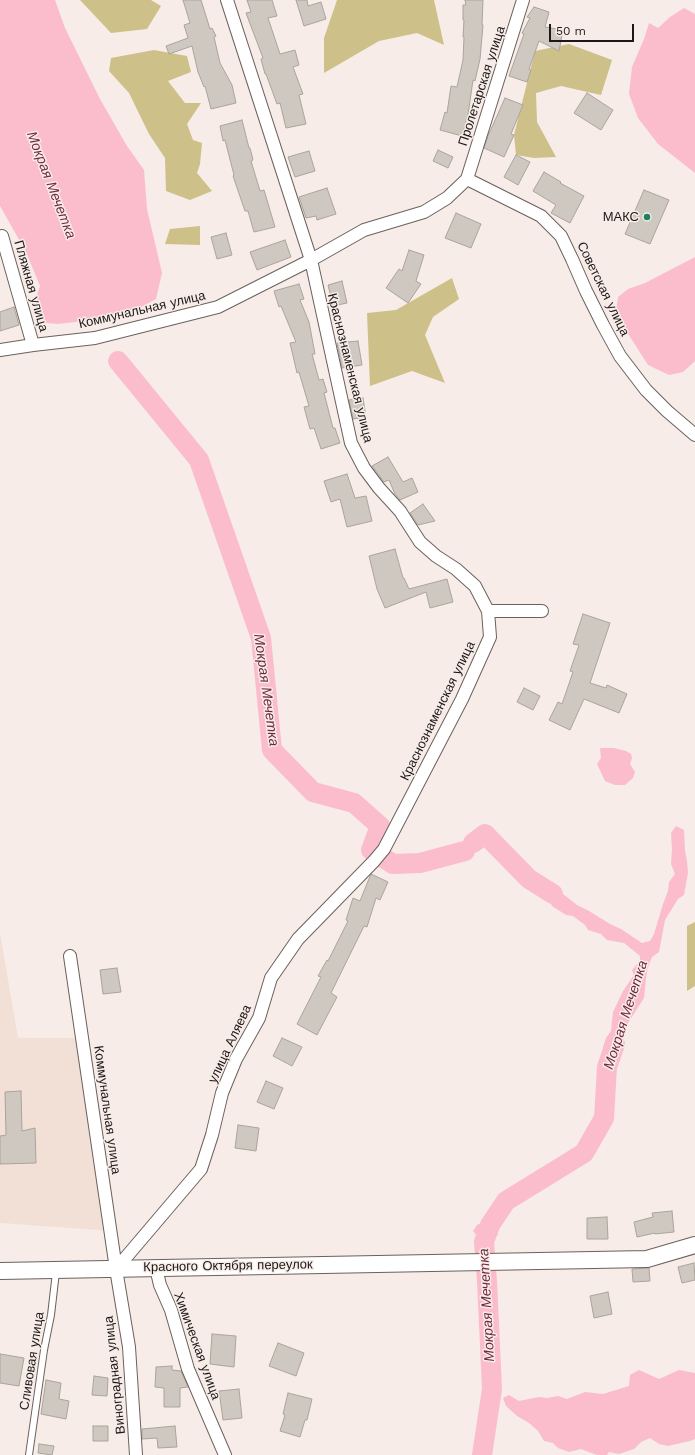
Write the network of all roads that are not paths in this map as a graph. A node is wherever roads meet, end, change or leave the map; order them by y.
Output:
1 (227, 0) edge
2 (523, 0) edge
3 (467, 179) junction
4 (2, 236) dead end
5 (311, 260) junction
6 (33, 345) junction
7 (0, 350) edge
8 (695, 435) edge
9 (488, 611) junction
10 (542, 612) dead end
11 (374, 861) joint
12 (70, 956) dead end
13 (695, 1245) edge
14 (116, 1268) junction
15 (156, 1268) junction
16 (0, 1270) edge
17 (56, 1270) junction
18 (29, 1455) edge
19 (136, 1455) edge
20 (225, 1455) edge

1 - 5 street, Краснознаменская улица
2 - 3 street, Пролетарская улица
3 - 5 street, Коммунальная улица
3 - 8 street, Советская улица
4 - 6 street, Пляжная улица
5 - 6 street, Коммунальная улица
5 - 9 street, Краснознаменская улица
6 - 7 street, Коммунальная улица
9 - 10 street
9 - 11 street, Краснознаменская улица
11 - 14 street, улица Аляева
12 - 14 street, Коммунальная улица
13 - 15 street, Красного Октября переулок
14 - 15 street, Красного Октября переулок
14 - 17 street, Красного Октября переулок
14 - 19 street, Виноградная улица
15 - 20 street, Химическая улица
16 - 17 street, Красного Октября переулок
17 - 18 lane, Сливовая улица

